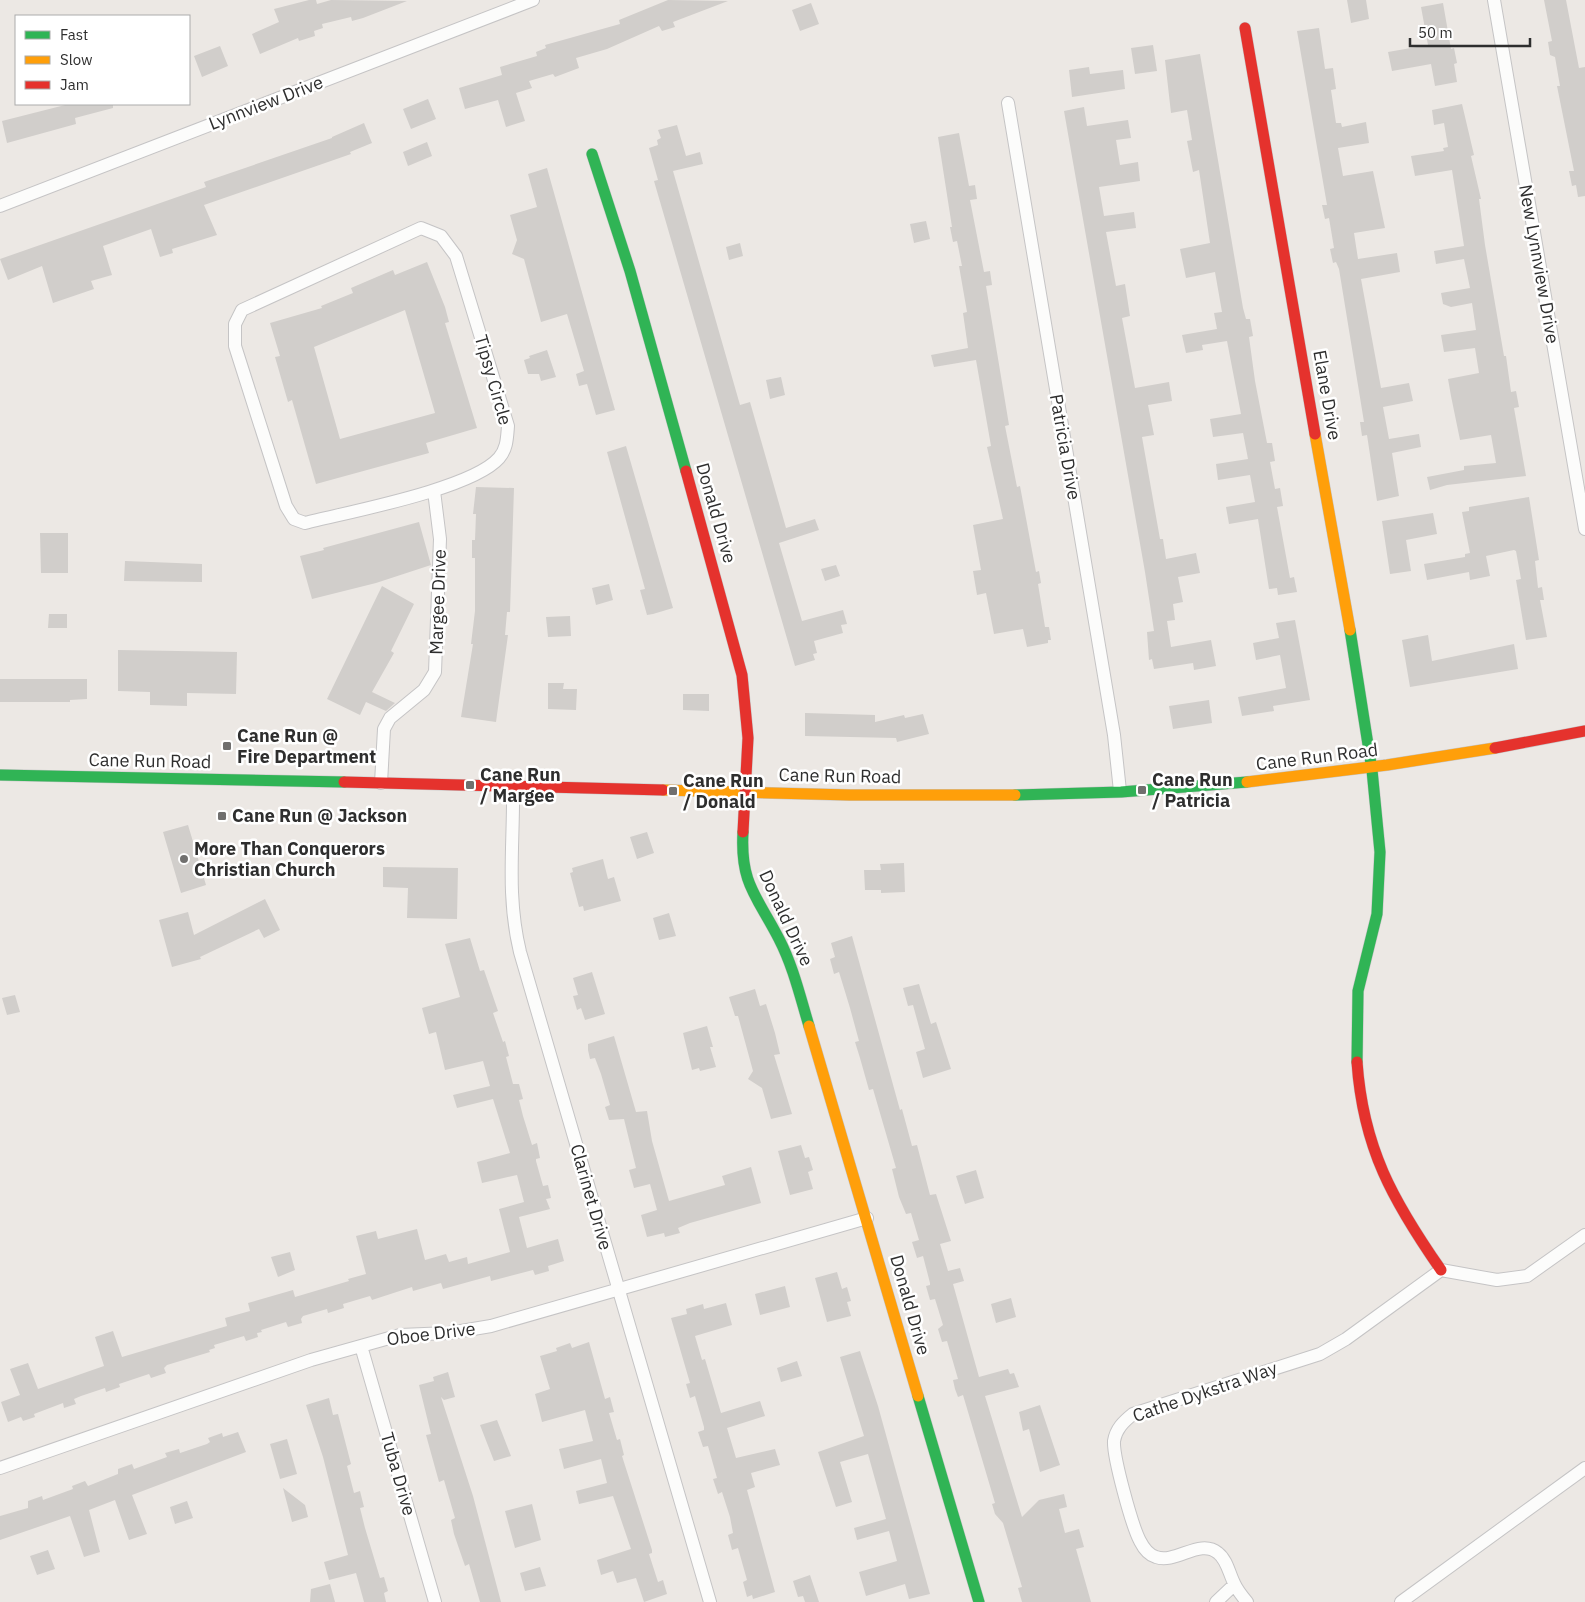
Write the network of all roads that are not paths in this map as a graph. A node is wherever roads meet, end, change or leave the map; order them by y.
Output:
1 (533, 0) edge
2 (1494, 0) edge
3 (1245, 28) dead end
4 (1008, 103) dead end
5 (592, 154) dead end
6 (0, 206) edge
7 (434, 491) junction
8 (1585, 529) edge
9 (1585, 731) edge
10 (1372, 768) junction
11 (0, 775) edge
12 (381, 783) junction
13 (513, 786) junction
14 (746, 792) junction
15 (1120, 792) junction
16 (866, 1218) junction
17 (1585, 1235) edge
18 (1441, 1270) junction
19 (618, 1289) junction
20 (361, 1346) junction
21 (0, 1468) edge
22 (1585, 1468) edge
23 (1234, 1584) junction
24 (435, 1602) edge
25 (710, 1602) edge
26 (979, 1602) edge
27 (1216, 1602) edge
28 (1247, 1602) edge
29 (1401, 1602) edge

1 - 6 street, Lynnview Drive
2 - 8 street, New Lynnview Drive
3 - 10 main road, Elane Drive
4 - 15 street, Patricia Drive
5 - 14 main road, Donald Drive
7 - 7 street, Tipsy Circle
7 - 12 street, Margee Drive
9 - 10 main road, Cane Run Road
10 - 15 main road, Cane Run Road
10 - 18 main road
11 - 12 main road, Cane Run Road
12 - 13 main road, Cane Run Road
13 - 14 main road, Cane Run Road
13 - 19 street, Clarinet Drive
14 - 15 main road, Cane Run Road
14 - 16 main road, Donald Drive
16 - 19 street, Oboe Drive
16 - 26 main road, Donald Drive
17 - 18 street
18 - 23 street, Cathe Dykstra Way
19 - 20 street, Oboe Drive
19 - 25 street, Clarinet Drive
20 - 21 street, Oboe Drive
20 - 24 street, Tuba Drive
22 - 29 street
23 - 27 street
23 - 28 street, Cathe Dykstra Way

